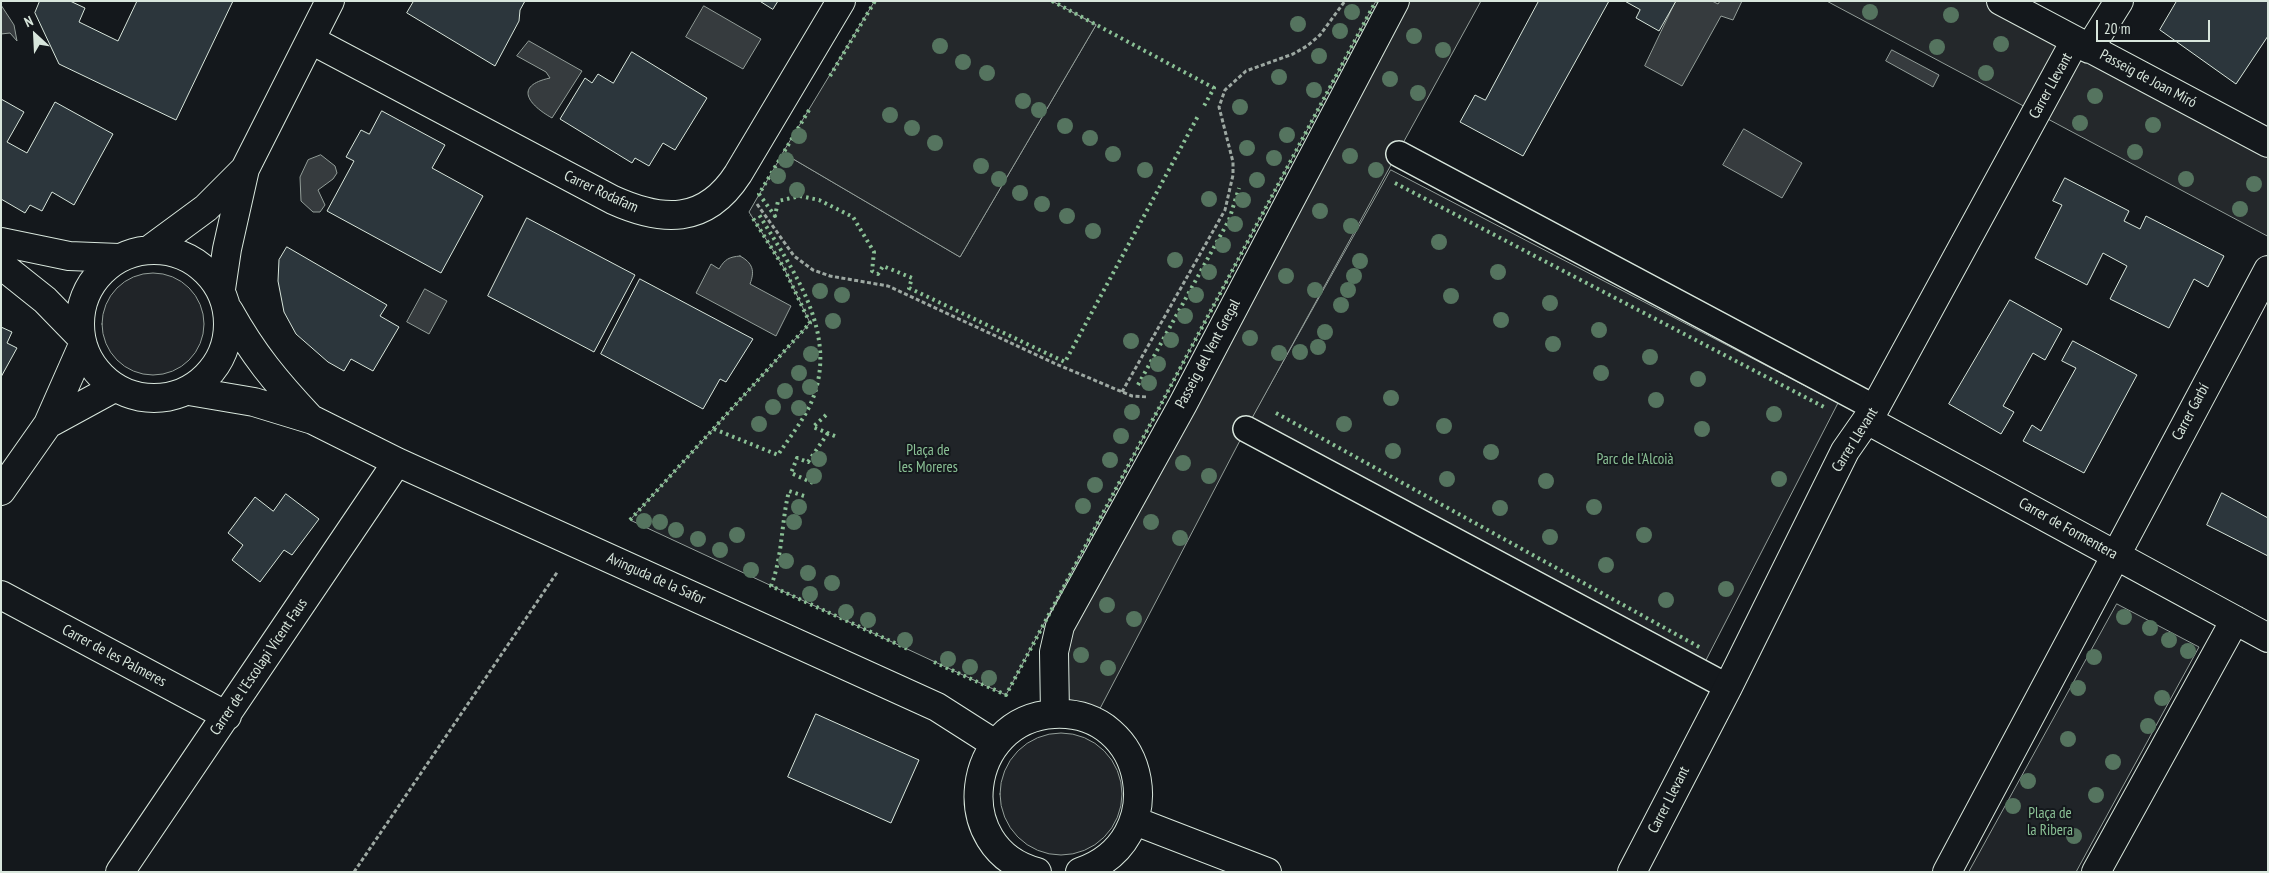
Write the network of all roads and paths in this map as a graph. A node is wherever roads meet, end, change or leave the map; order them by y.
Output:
1 (330, 1) edge
2 (841, 1) edge
3 (1345, 1) edge
4 (1395, 1) edge
5 (2001, 1) edge
6 (2120, 1) edge
7 (311, 40) junction
8 (2082, 45) junction
9 (2268, 143) edge
10 (1399, 154) dead end
11 (246, 169) junction
12 (738, 174) junction
13 (1, 242) edge
14 (149, 250) junction
15 (119, 258) junction
16 (1, 265) edge
17 (2268, 270) edge
18 (225, 300) junction
19 (82, 342) junction
20 (114, 388) junction
21 (189, 391) junction
22 (1871, 414) junction
23 (313, 420) junction
24 (48, 424) junction
25 (1246, 429) dead end
26 (397, 462) junction
27 (1, 491) edge
28 (576, 543) junction
29 (2115, 554) junction
30 (1, 595) edge
31 (2235, 620) junction
32 (2268, 638) edge
33 (1728, 687) junction
34 (1055, 714) junction
35 (227, 716) junction
36 (995, 744) junction
37 (1135, 821) junction
38 (1030, 871) edge
39 (120, 872) edge
40 (354, 872) edge
41 (1080, 872) edge
42 (1267, 872) edge
43 (1632, 872) edge
44 (1947, 872) edge
45 (2096, 872) edge

1 - 7 street
2 - 12 street, Carrer Rodafam
3 - 12 path
4 - 34 street, Passeig del Vent Gregal
5 - 8 street, Passeig de Joan Miró
6 - 8 street, Carrer Llevant
7 - 11 street
7 - 12 street, Carrer Rodafam
8 - 9 street, Passeig de Joan Miró
8 - 22 street, Carrer Llevant
10 - 22 street
11 - 14 street
11 - 18 street
13 - 15 street
14 - 15 street
14 - 18 street
15 - 19 street
16 - 19 street
17 - 29 street, Carrer Garbí
18 - 21 street
18 - 23 street, Avinguda de la Safor
19 - 20 street
19 - 24 street
20 - 21 street
20 - 24 street
21 - 23 street, Avinguda de la Safor
22 - 29 street, Carrer de Formentera
22 - 33 street, Carrer Llevant
23 - 26 street, Avinguda de la Safor
24 - 27 street
25 - 33 street
26 - 28 street, Avinguda de la Safor
26 - 35 street, Carrer de l'Escolapi Vicent Faus
28 - 36 street, Avinguda de la Safor
28 - 40 path
29 - 31 street, Carrer de Formentera
29 - 44 street
30 - 35 street, Carrer de les Palmeres
31 - 32 street, Carrer de Formentera
31 - 45 street
33 - 43 street, Carrer Llevant
34 - 36 street
34 - 37 street
35 - 39 street, Carrer de l'Escolapi Vicent Faus
36 - 38 street
37 - 41 street
37 - 42 street

